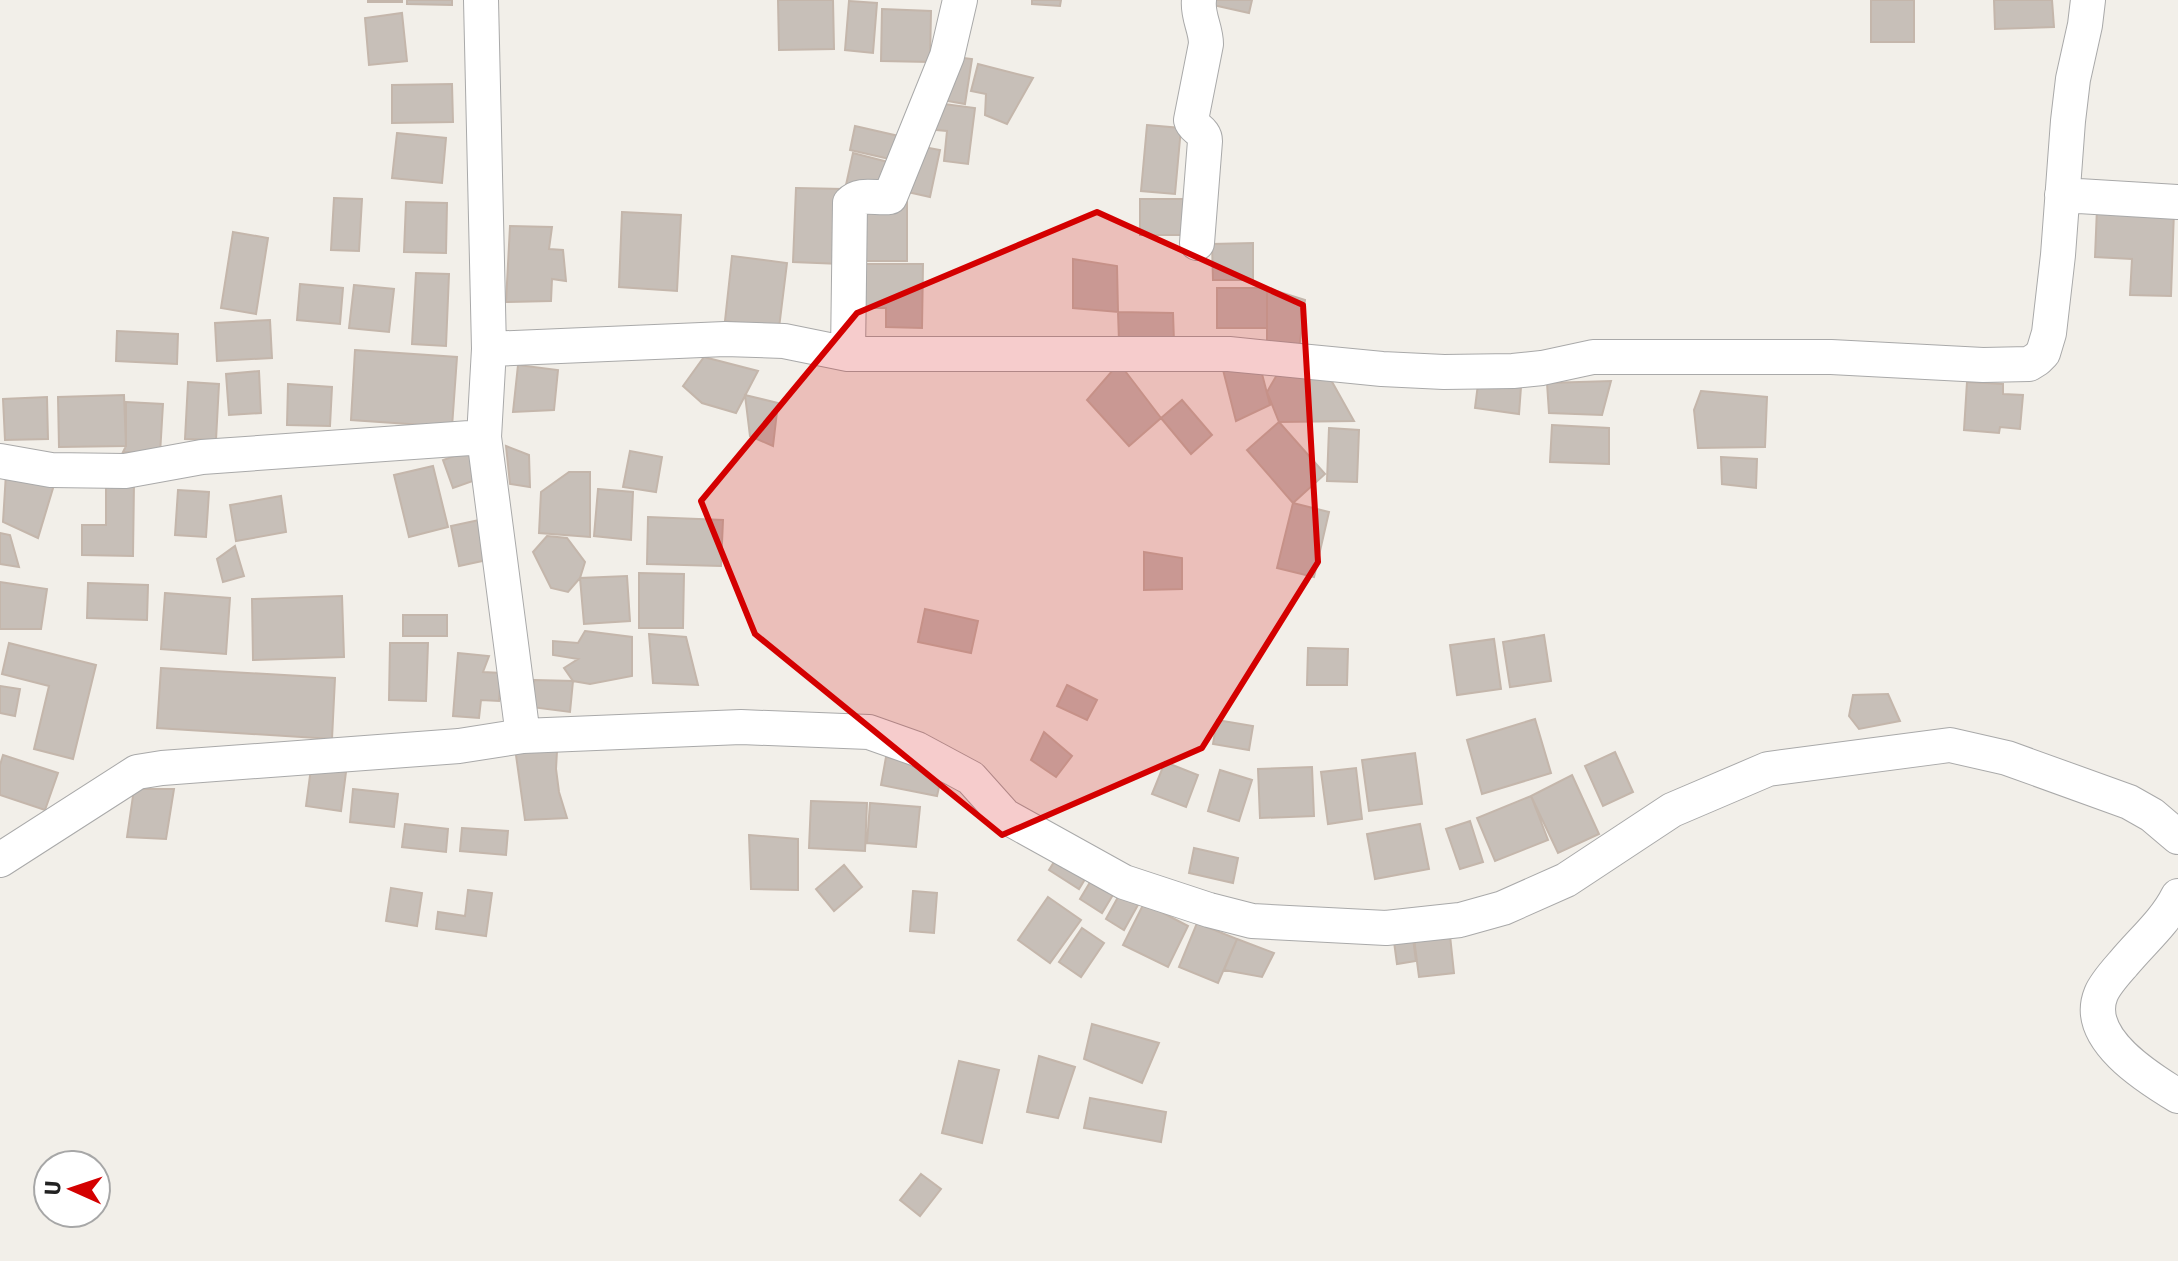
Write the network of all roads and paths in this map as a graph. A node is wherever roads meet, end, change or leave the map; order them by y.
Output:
1 (481, 0) edge
2 (960, 0) edge
3 (1199, 0) edge
4 (2088, 0) edge
5 (2062, 195) junction
6 (2178, 202) edge
7 (1197, 243) dead end
8 (489, 349) junction
9 (848, 354) junction
10 (484, 437) junction
11 (0, 461) edge
12 (523, 736) junction
13 (2178, 837) edge
14 (0, 860) edge
15 (2178, 896) edge
16 (2178, 1096) edge

1 - 8 street
2 - 9 street
3 - 7 street
4 - 5 street
5 - 6 street
5 - 9 street
8 - 9 street
8 - 10 street
10 - 11 street
10 - 12 street
12 - 13 street
12 - 14 street
15 - 16 street

